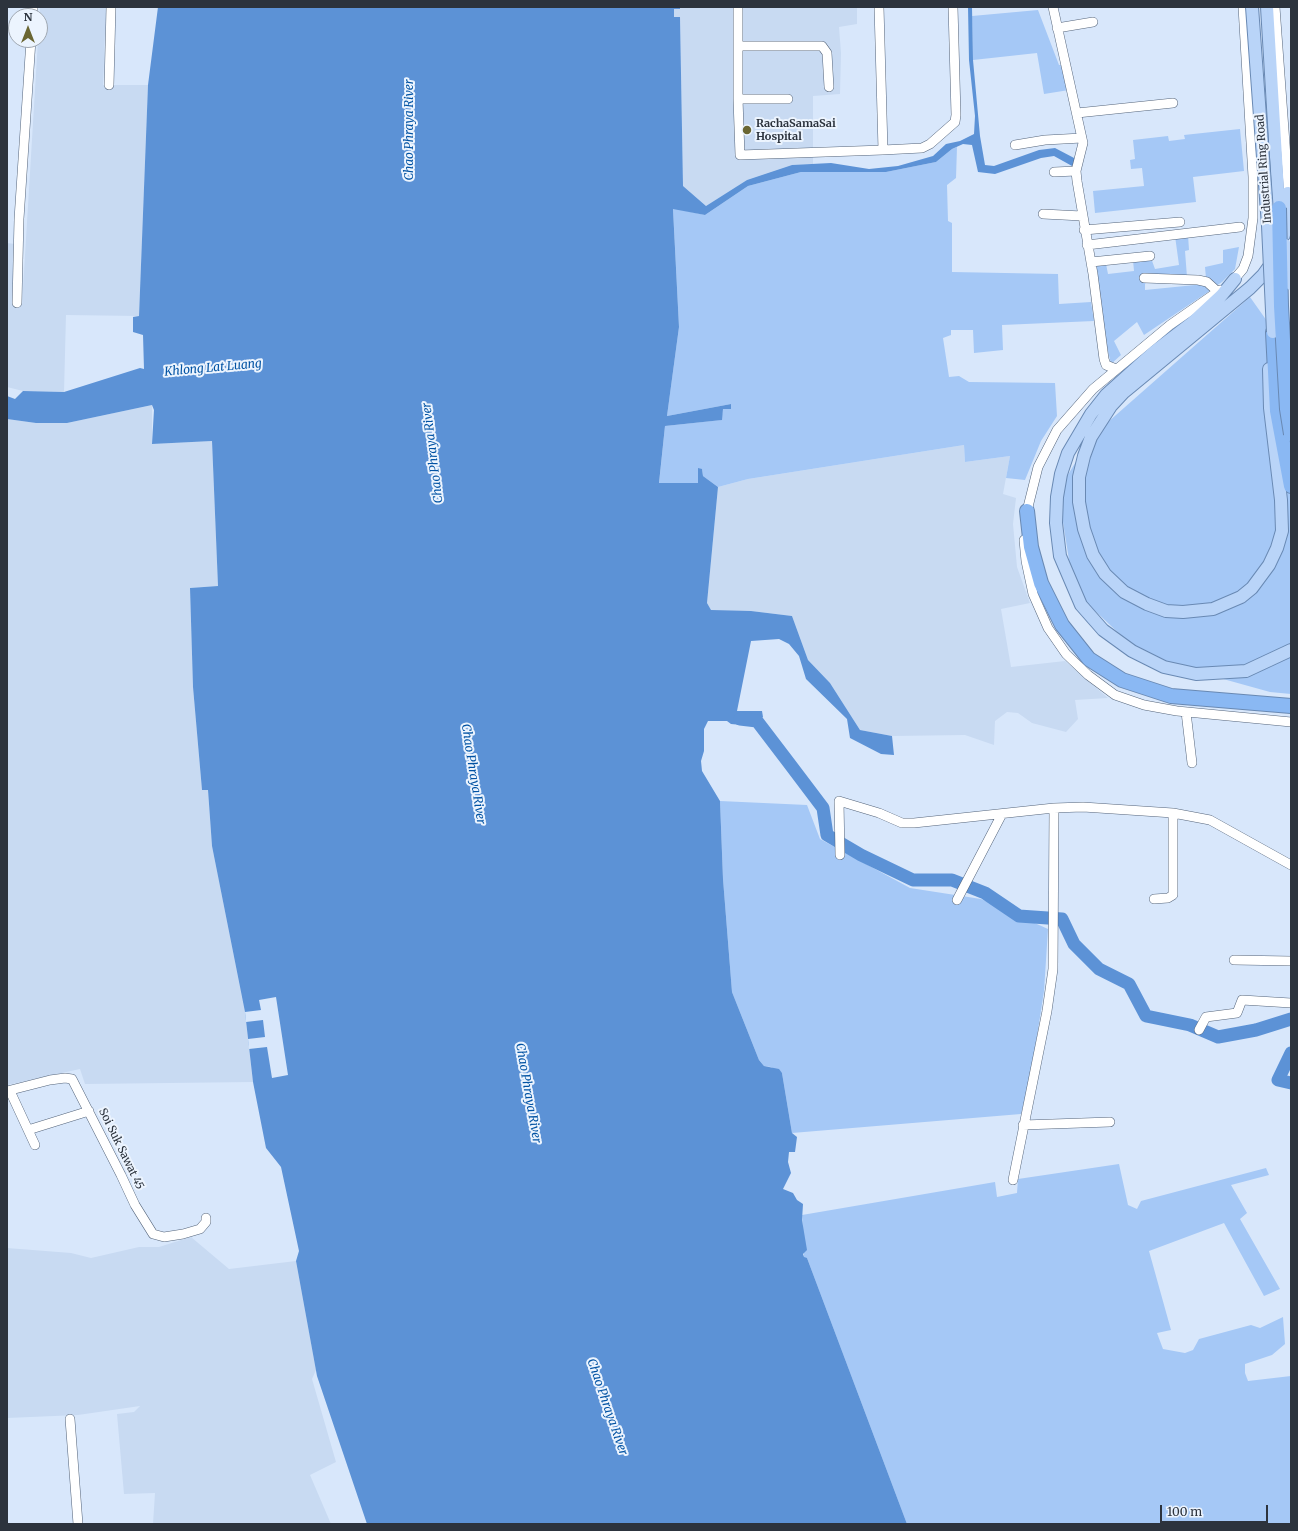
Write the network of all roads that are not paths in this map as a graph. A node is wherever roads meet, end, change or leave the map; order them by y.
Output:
1 (111, 7) edge
2 (738, 7) edge
3 (879, 7) edge
4 (953, 7) edge
5 (1054, 7) edge
6 (1243, 7) edge
7 (1252, 7) edge
8 (1267, 7) edge
9 (1275, 7) edge
10 (1093, 22) dead end
11 (1057, 28) junction
12 (738, 46) junction
13 (30, 48) edge
14 (109, 85) dead end
15 (829, 87) dead end
16 (738, 99) junction
17 (788, 99) dead end
18 (1173, 103) dead end
19 (1077, 113) junction
20 (1082, 138) junction
21 (1016, 145) dead end
22 (883, 150) junction
23 (1076, 171) junction
24 (1054, 172) dead end
25 (1288, 193) junction
26 (1285, 208) edge
27 (1043, 214) dead end
28 (1082, 216) junction
29 (1180, 222) dead end
30 (1240, 227) dead end
31 (1084, 230) junction
32 (1087, 245) junction
33 (1150, 256) dead end
34 (1090, 262) junction
35 (1144, 278) dead end
36 (1235, 279) junction
37 (1291, 284) edge
38 (1218, 292) junction
39 (17, 303) dead end
40 (1273, 332) junction
41 (1116, 369) junction
42 (1291, 434) edge
43 (1291, 486) edge
44 (1027, 511) junction
45 (1291, 650) edge
46 (1291, 706) edge
47 (1186, 712) junction
48 (1291, 722) edge
49 (1192, 763) dead end
50 (1054, 808) junction
51 (1173, 813) junction
52 (1002, 814) junction
53 (840, 854) dead end
54 (1291, 865) edge
55 (958, 898) dead end
56 (1154, 899) dead end
57 (1234, 960) dead end
58 (1291, 961) edge
59 (1291, 1003) edge
60 (1199, 1030) dead end
61 (9, 1091) edge
62 (89, 1111) junction
63 (1110, 1122) dead end
64 (1023, 1125) junction
65 (28, 1130) junction
66 (35, 1145) dead end
67 (1013, 1180) dead end
68 (206, 1218) dead end
69 (70, 1420) dead end
70 (78, 1524) edge

1 - 14 street
2 - 12 street
3 - 22 street
4 - 22 street
5 - 11 street
6 - 36 street
7 - 40 main road, Industrial Ring Road, bridge
8 - 26 main road, Industrial Ring Road
9 - 25 street
10 - 11 street
11 - 19 street
12 - 15 street
12 - 16 street
13 - 39 street
16 - 17 street
16 - 22 street
18 - 19 street
19 - 20 street
20 - 21 street
20 - 23 street
23 - 24 street
23 - 28 street
25 - 26 street
25 - 40 main road, Industrial Ring Road
26 - 37 main road, Industrial Ring Road, bridge
26 - 42 highway, bridge
27 - 28 street
28 - 31 street
29 - 31 street
30 - 32 street
31 - 32 street
32 - 34 street
33 - 34 street
34 - 41 street
35 - 38 street
36 - 38 street
36 - 45 main road
38 - 41 street
40 - 43 highway
41 - 44 street
44 - 46 highway
44 - 47 street
47 - 48 street
47 - 49 street
50 - 51 street
50 - 52 street
50 - 64 street
51 - 54 street
51 - 56 street
52 - 53 street
52 - 55 street
57 - 58 street
59 - 60 street
61 - 62 street, Soi Suk Sawat 45
61 - 65 street
62 - 65 street
62 - 68 street, Soi Suk Sawat 45
63 - 64 street
64 - 67 street
65 - 66 street
69 - 70 street

